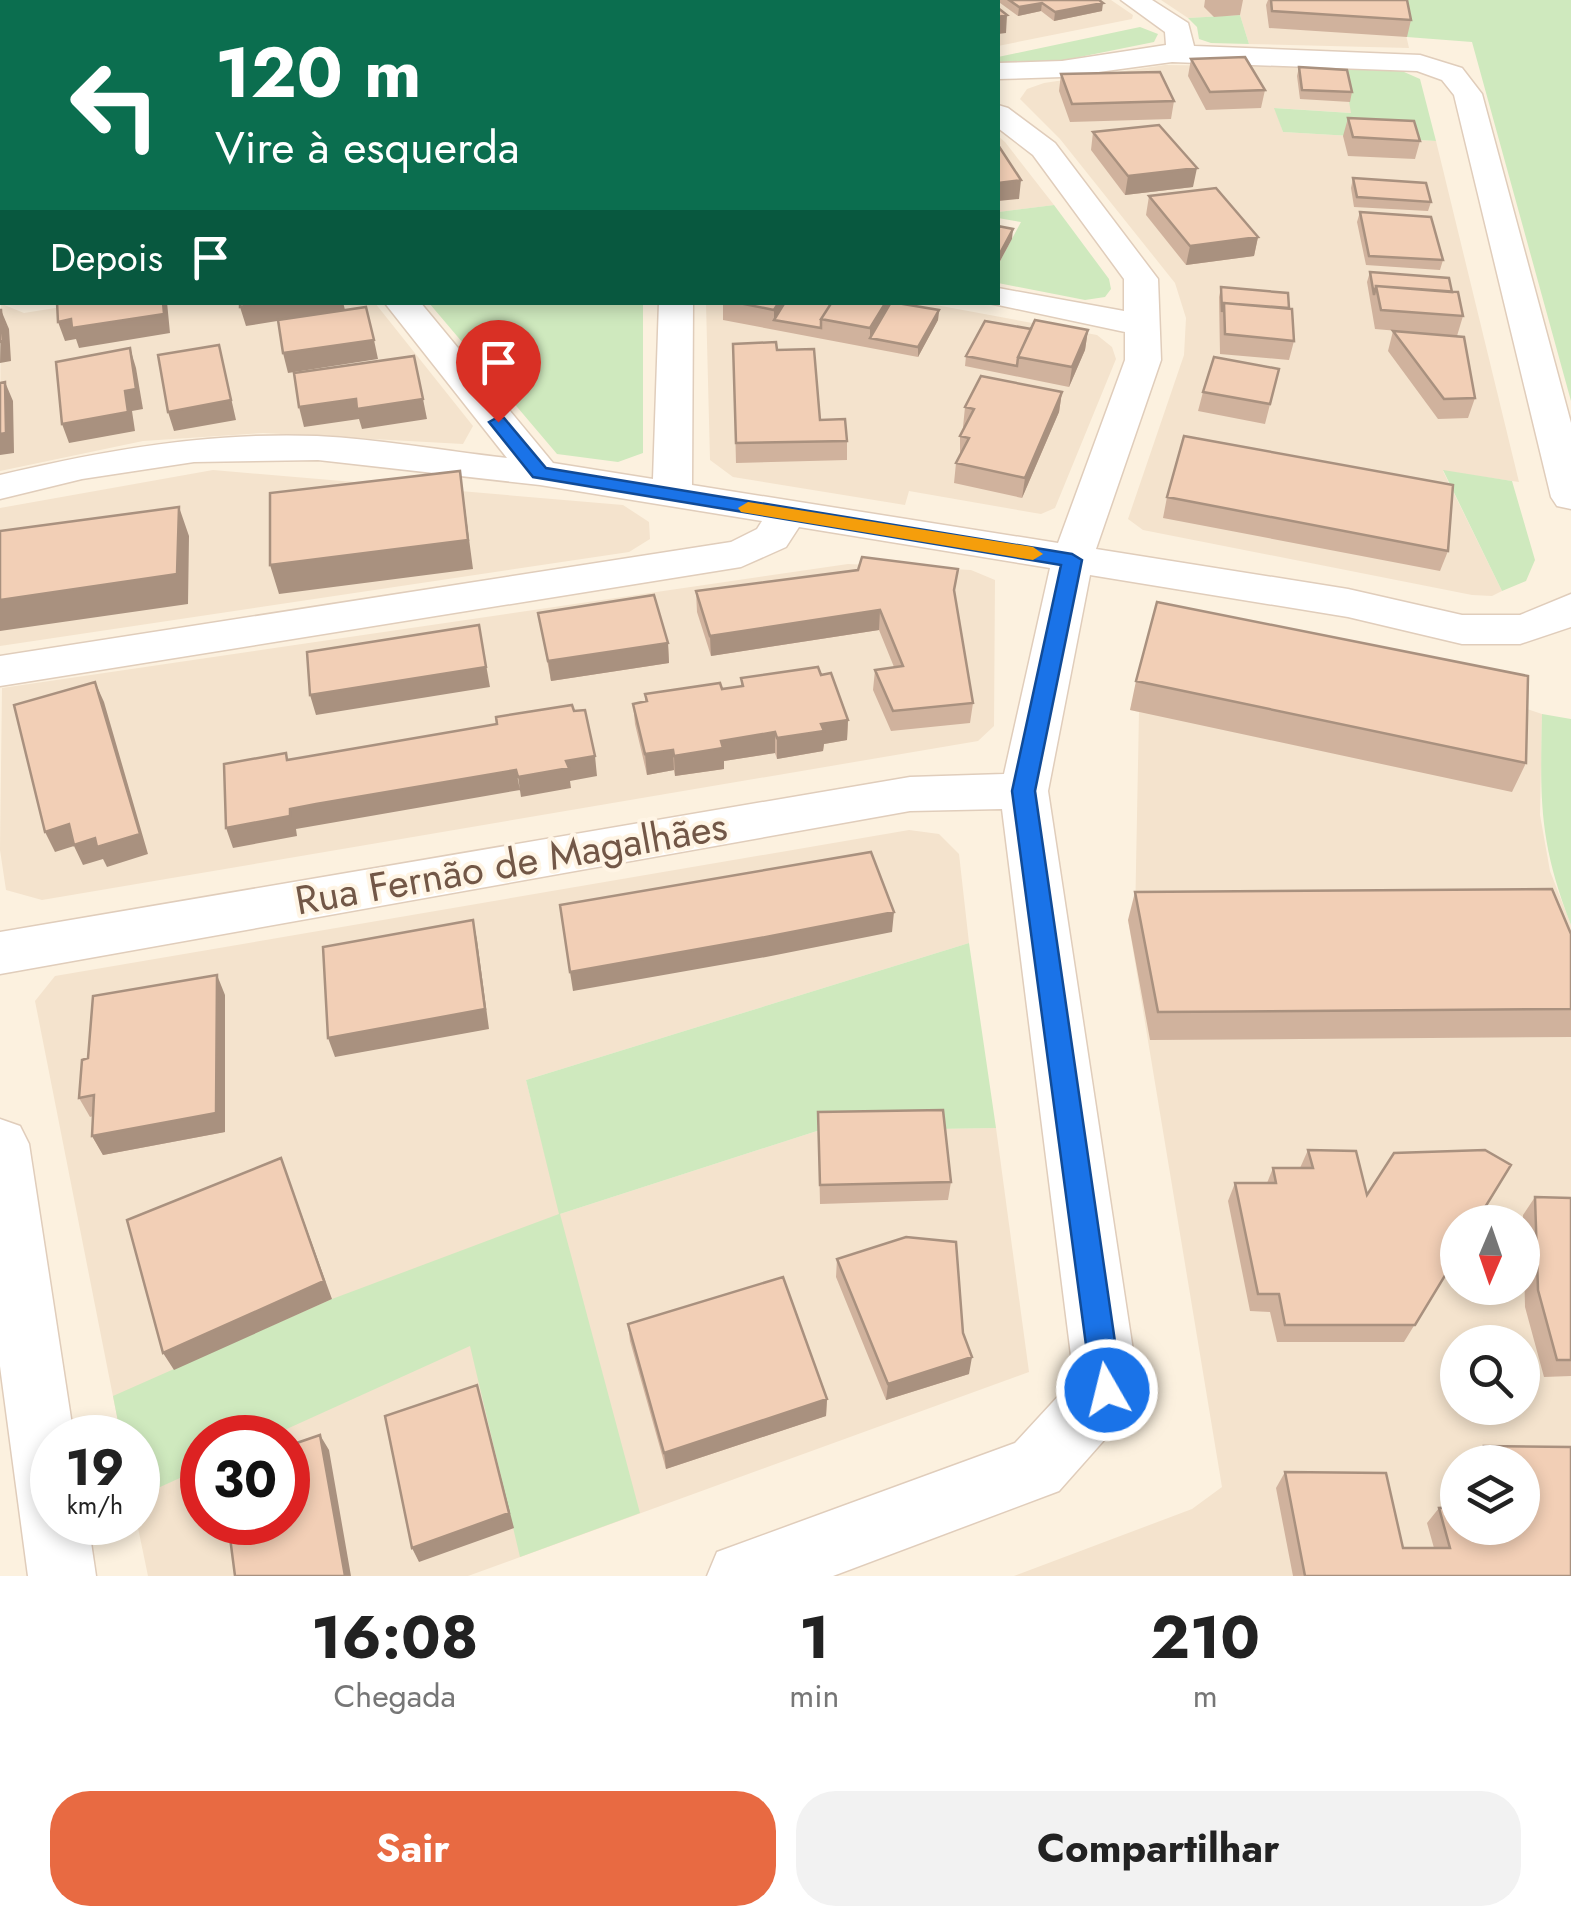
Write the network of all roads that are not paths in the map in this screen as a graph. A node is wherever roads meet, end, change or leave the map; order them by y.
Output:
1 (1134, 0) edge
2 (1172, 54) junction
3 (1000, 71) edge
4 (1000, 116) edge
5 (1000, 298) edge
6 (402, 305) edge
7 (676, 305) edge
8 (1144, 325) junction
9 (540, 473) junction
10 (0, 487) edge
11 (672, 496) junction
12 (1571, 498) edge
13 (787, 514) junction
14 (1072, 560) junction
15 (1571, 608) edge
16 (0, 671) edge
17 (1024, 791) junction
18 (0, 953) edge
19 (0, 1144) edge
20 (39, 1415) edge
21 (57, 1545) edge
22 (62, 1576) edge
23 (741, 1576) edge

1 - 2 street
2 - 3 street
2 - 12 street
4 - 8 street
5 - 8 street
6 - 9 street
7 - 11 street
8 - 14 street
9 - 10 street
9 - 11 street
11 - 13 street
13 - 14 street
13 - 16 street
14 - 15 street
14 - 17 street
17 - 18 street, Rua Fernão de Magalhães
17 - 23 street
19 - 20 street
21 - 22 street

